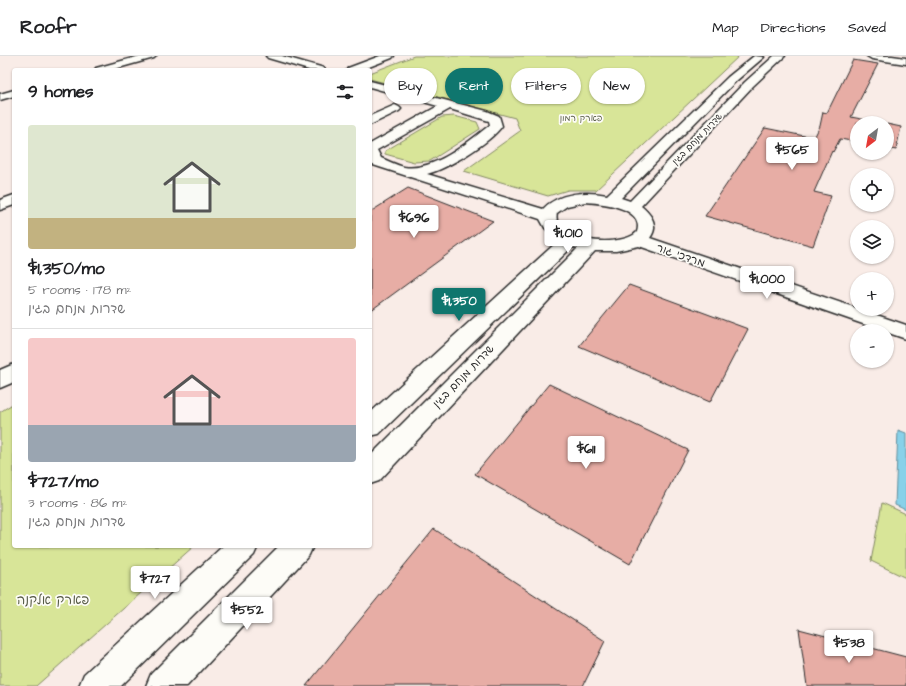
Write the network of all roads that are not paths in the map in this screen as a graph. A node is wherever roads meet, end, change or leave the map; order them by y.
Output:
1 (151, 56) edge
2 (271, 56) edge
3 (389, 56) edge
4 (760, 56) edge
5 (780, 56) edge
6 (872, 56) edge
7 (906, 61) edge
8 (107, 68) edge
9 (313, 68) edge
10 (357, 68) edge
11 (372, 84) edge
12 (384, 88) edge
13 (384, 92) edge
14 (12, 94) edge
15 (377, 95) dead end
16 (0, 97) edge
17 (437, 102) edge
18 (448, 105) junction
19 (396, 109) dead end
20 (372, 120) edge
21 (372, 135) edge
22 (388, 139) junction
23 (372, 148) edge
24 (372, 154) edge
25 (446, 162) junction
26 (376, 166) edge
27 (405, 171) junction
28 (612, 200) junction
29 (12, 201) edge
30 (0, 205) edge
31 (632, 207) junction
32 (551, 211) junction
33 (569, 240) junction
34 (638, 240) junction
35 (590, 246) junction
36 (906, 332) edge
37 (12, 373) edge
38 (0, 380) edge
39 (372, 425) edge
40 (372, 471) edge
41 (242, 548) edge
42 (297, 548) edge
43 (96, 686) edge
44 (163, 686) edge

1 - 8 street
2 - 9 street
3 - 10 street
4 - 28 street, שדרות מנחם בגין
5 - 31 street, שדרות מנחם בגין
6 - 7 street
11 - 12 street
13 - 15 street
14 - 16 street
17 - 18 street
18 - 22 street
18 - 25 street
19 - 20 street
21 - 22 street
22 - 23 street
24 - 26 street
25 - 27 street
25 - 32 street
26 - 27 street
27 - 32 street
28 - 31 street
28 - 32 street
29 - 30 street
31 - 34 street
32 - 33 street
33 - 35 street
33 - 39 street
34 - 35 street
34 - 36 street, מרדכי גור
35 - 40 street, שדרות מנחם בגין
37 - 38 street
41 - 43 street
42 - 44 street

